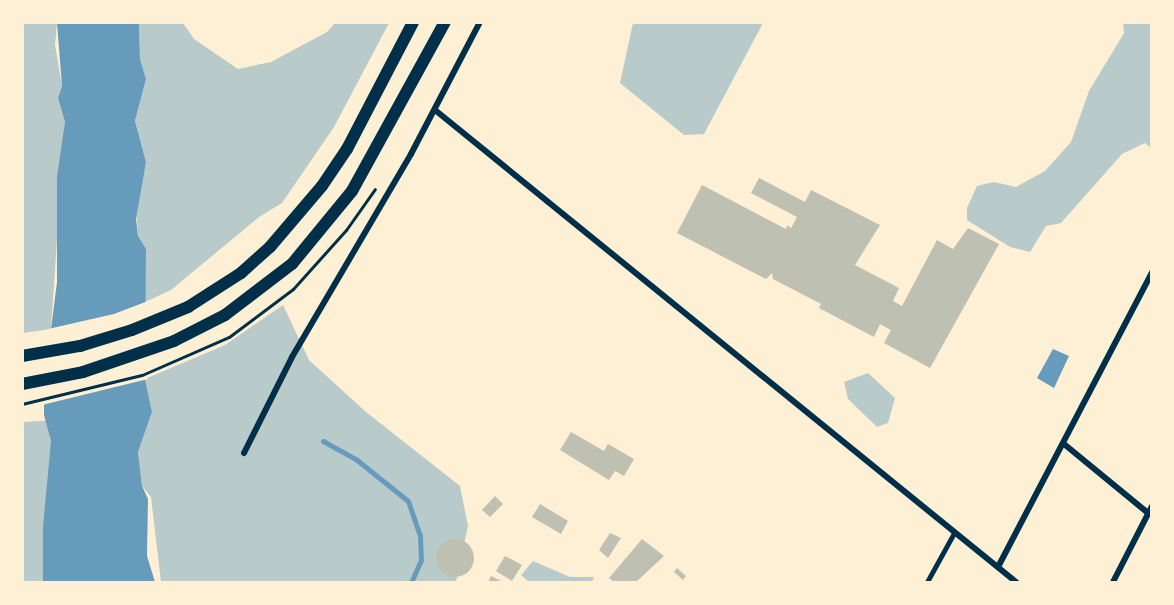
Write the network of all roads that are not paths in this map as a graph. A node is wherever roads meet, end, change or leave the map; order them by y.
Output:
1 (413, 22) edge
2 (445, 22) edge
3 (480, 22) edge
4 (435, 110) junction
5 (1152, 272) edge
6 (22, 356) edge
7 (22, 384) edge
8 (1064, 444) junction
9 (244, 453) dead end
10 (1152, 506) edge
11 (1148, 513) junction
12 (954, 533) junction
13 (998, 567) junction
14 (927, 582) edge
15 (1016, 582) edge
16 (1113, 582) edge

1 - 6 main road
2 - 7 main road
3 - 4 street
4 - 9 street
4 - 12 street
5 - 8 street
8 - 11 street
8 - 13 street
10 - 11 street
11 - 16 street
12 - 13 street
12 - 14 lane
13 - 15 street

